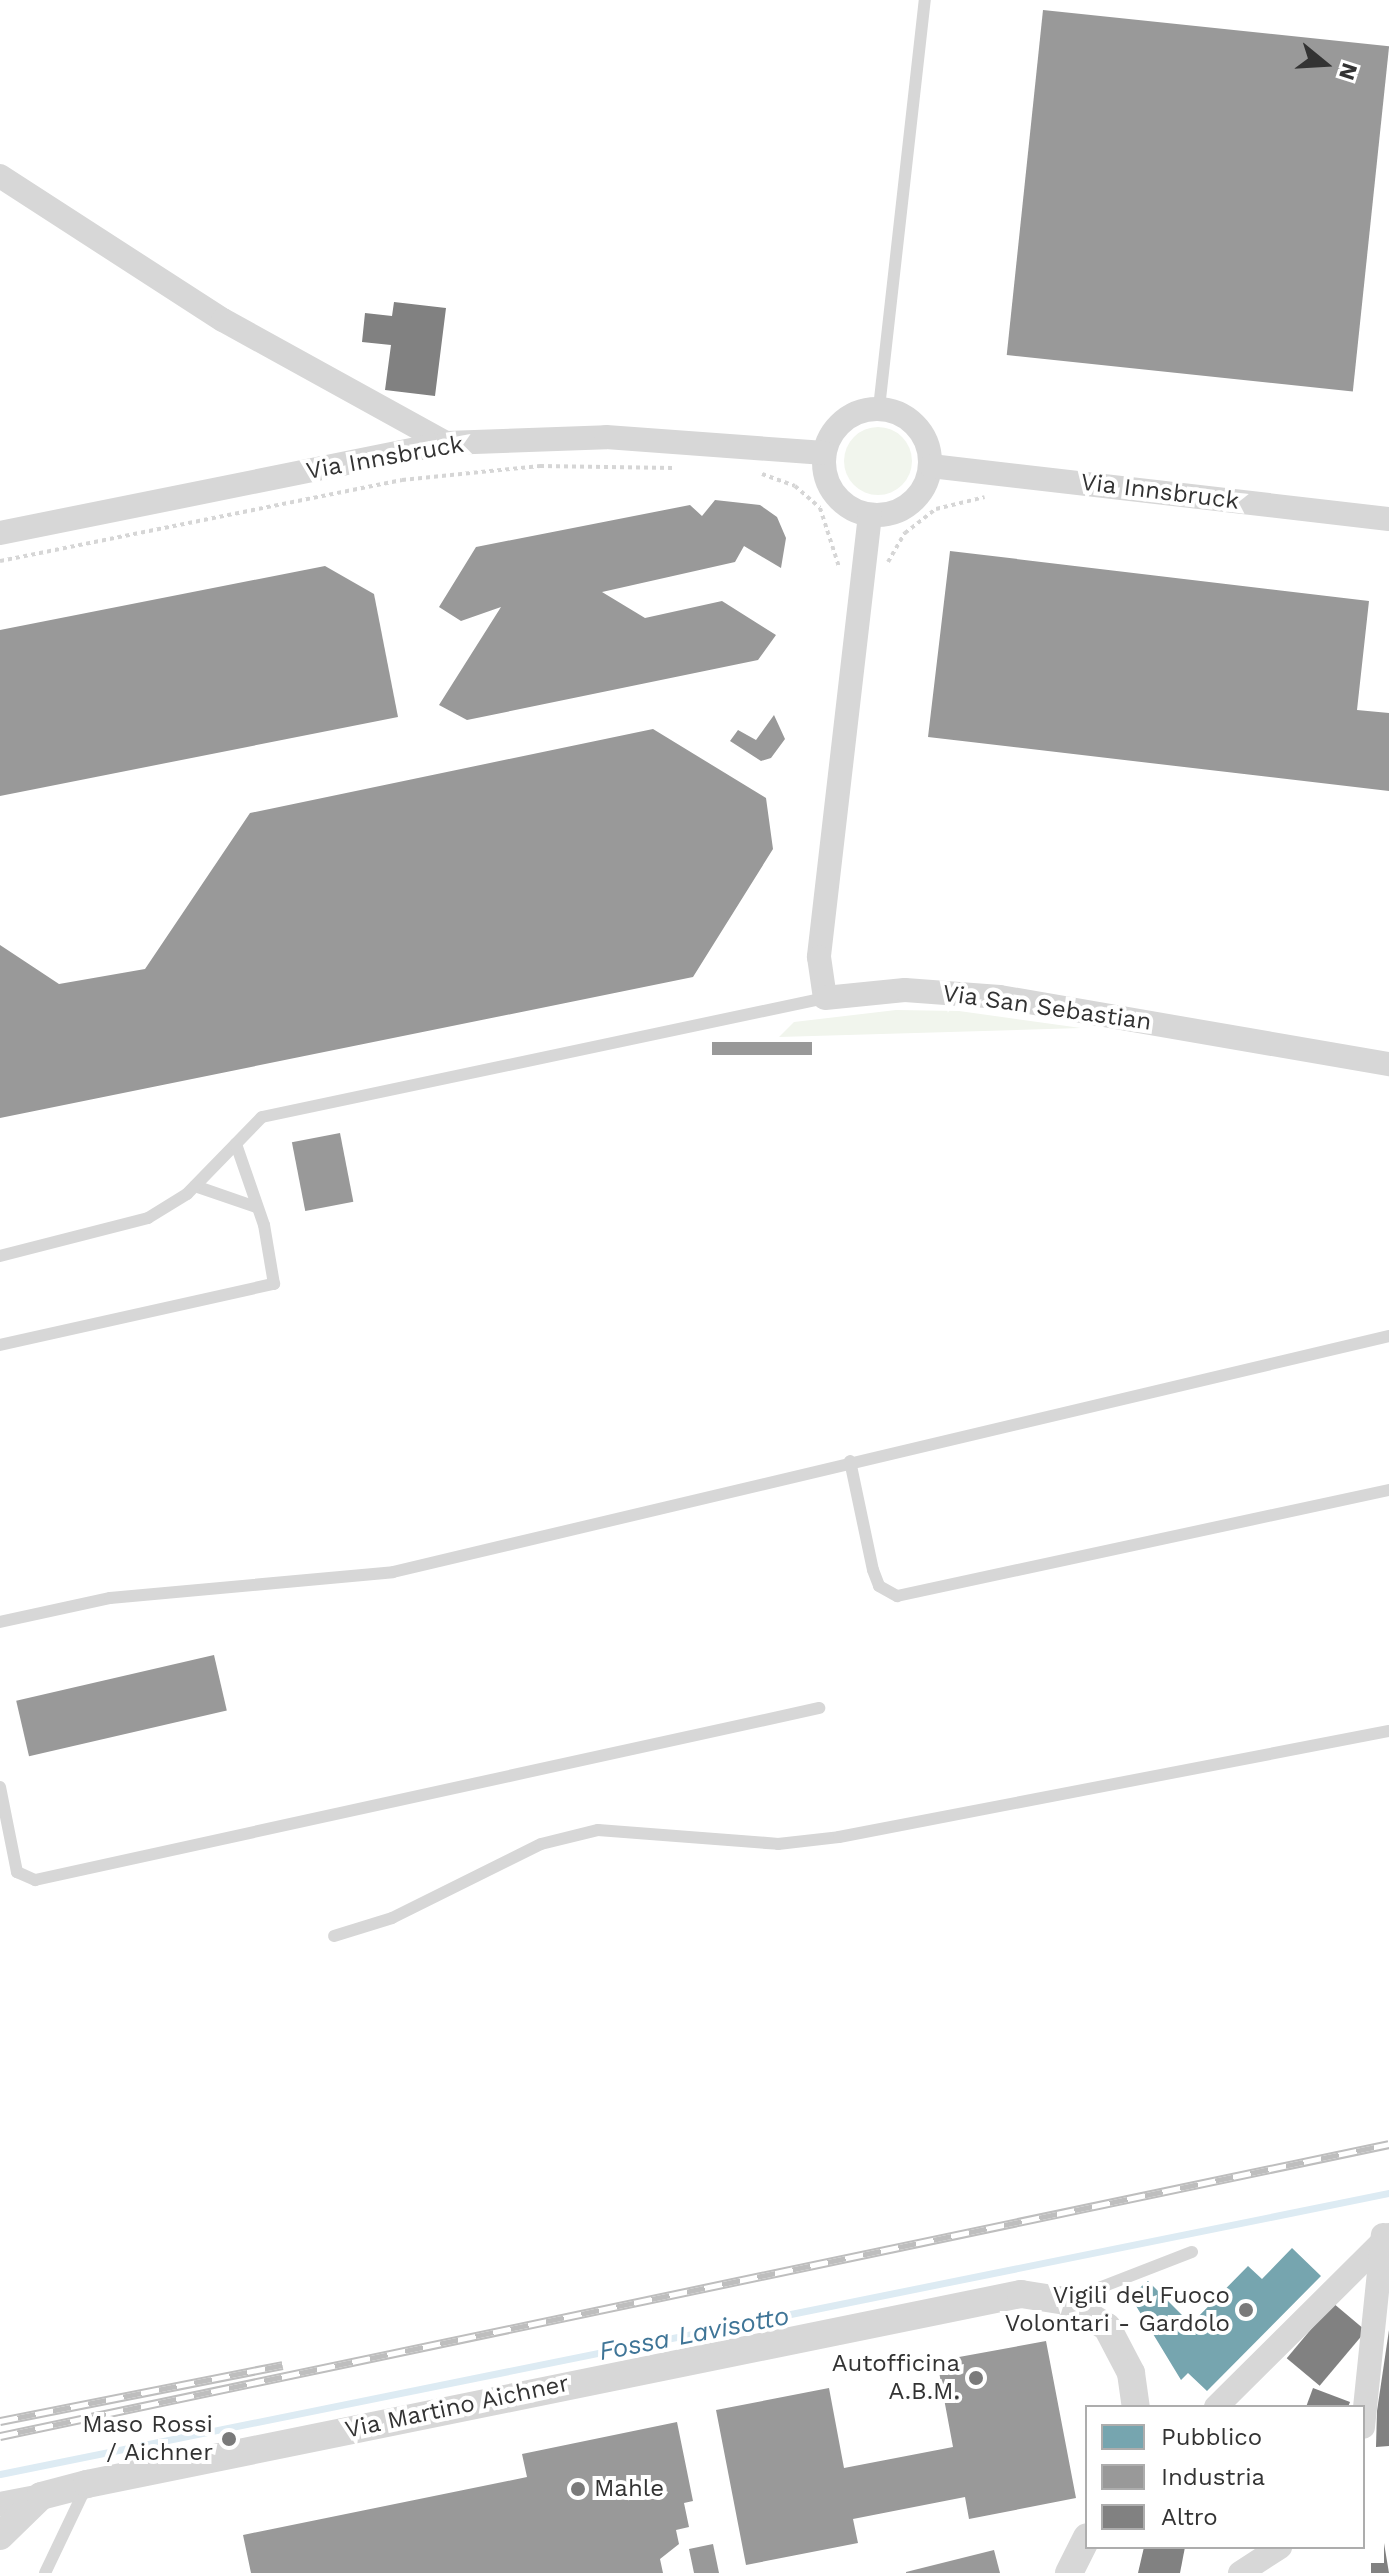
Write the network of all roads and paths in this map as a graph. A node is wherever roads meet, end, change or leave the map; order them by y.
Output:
1 (925, 0) edge
2 (0, 176) edge
3 (879, 408) junction
4 (446, 443) junction
5 (824, 453) junction
6 (931, 466) junction
7 (680, 468) dead end
8 (747, 472) dead end
9 (997, 497) dead end
10 (870, 515) junction
11 (1389, 519) edge
12 (0, 533) edge
13 (0, 561) edge
14 (885, 572) dead end
15 (840, 575) dead end
16 (825, 998) junction
17 (1389, 1064) edge
18 (236, 1144) junction
19 (195, 1186) junction
20 (256, 1207) junction
21 (0, 1256) edge
22 (1389, 1336) edge
23 (0, 1345) edge
24 (850, 1461) junction
25 (1389, 1490) edge
26 (0, 1622) edge
27 (819, 1708) dead end
28 (1389, 1731) edge
29 (0, 1787) edge
30 (334, 1936) dead end
31 (1386, 2235) edge
32 (1192, 2252) dead end
33 (1065, 2301) junction
34 (1136, 2405) edge
35 (1218, 2405) edge
36 (1365, 2410) edge
37 (87, 2484) junction
38 (41, 2496) junction
39 (0, 2504) edge
40 (0, 2536) edge
41 (1085, 2541) edge
42 (1277, 2549) edge
43 (45, 2573) edge
44 (1069, 2573) edge
45 (1240, 2573) edge

1 - 3 lane
2 - 4 street
3 - 5 street
3 - 6 street
4 - 5 street, Via Innsbruck
4 - 12 street, Via Innsbruck
5 - 10 street
6 - 10 street
6 - 11 street, Via Innsbruck
7 - 13 path
8 - 15 path
9 - 14 path
10 - 16 street
16 - 17 street, Via San Sebastian
16 - 18 lane, Via San Sebastian
18 - 19 lane, Via San Sebastian
18 - 20 lane
19 - 20 lane
19 - 21 lane, Via San Sebastian
20 - 23 lane
22 - 24 lane
24 - 25 lane
24 - 26 lane
27 - 29 lane
28 - 30 lane
31 - 35 street
31 - 36 street
32 - 33 lane
33 - 34 street, Via Martino Aichner
33 - 37 street, Via Martino Aichner
37 - 38 street, Via Martino Aichner
37 - 43 lane
38 - 39 street, Via Martino Aichner
38 - 40 street
41 - 44 street
42 - 45 street

